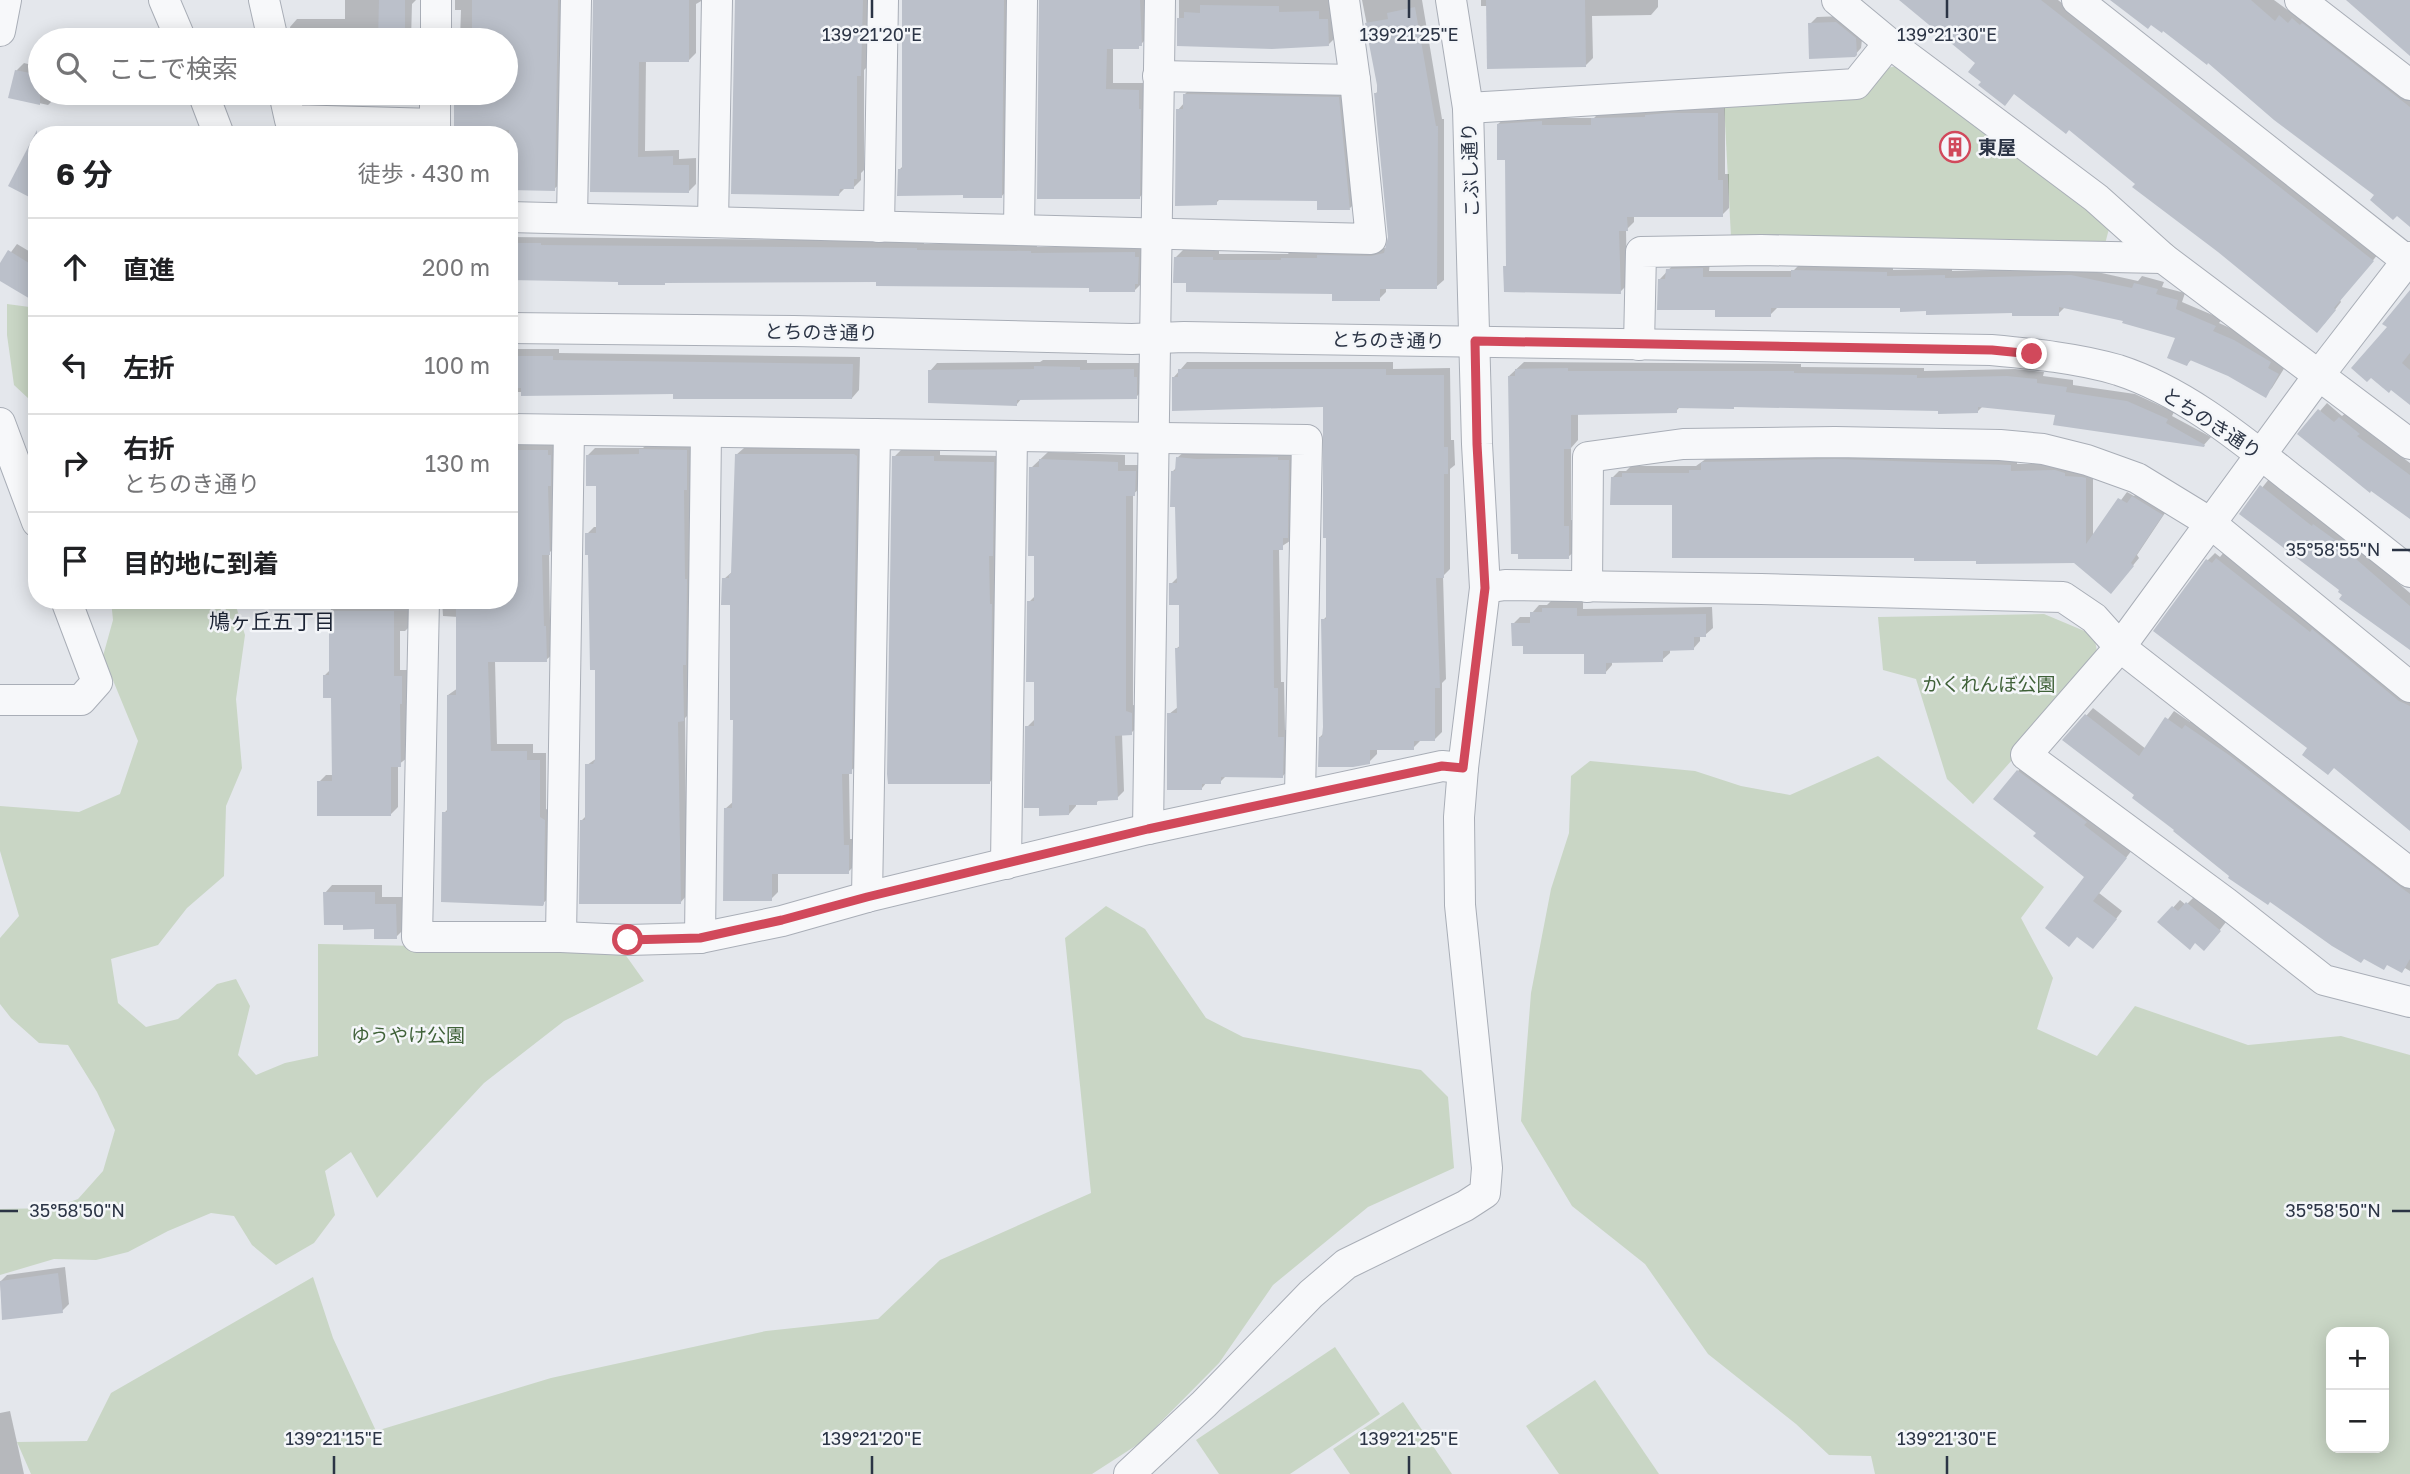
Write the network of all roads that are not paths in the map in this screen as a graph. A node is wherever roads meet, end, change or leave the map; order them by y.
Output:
1 (6, 0) edge
2 (164, 0) edge
3 (264, 0) edge
4 (436, 0) edge
5 (576, 0) edge
6 (718, 0) edge
7 (883, 0) edge
8 (1022, 0) edge
9 (1160, 0) edge
10 (1344, 0) edge
11 (1451, 0) edge
12 (1836, 0) edge
13 (2077, 0) edge
14 (2300, 0) edge
15 (176, 28) edge
16 (270, 28) edge
17 (436, 28) edge
18 (0, 31) edge
19 (1889, 43) junction
20 (1158, 76) junction
21 (1355, 80) junction
22 (2410, 85) edge
23 (208, 105) edge
24 (286, 105) edge
25 (435, 105) edge
26 (1468, 108) junction
27 (216, 126) edge
28 (386, 126) edge
29 (435, 126) edge
30 (518, 217) edge
31 (572, 218) junction
32 (713, 222) junction
33 (879, 226) junction
34 (1018, 230) junction
35 (1155, 234) junction
36 (2163, 258) junction
37 (2409, 260) edge
38 (518, 328) edge
39 (1156, 338) junction
40 (1475, 341) junction
41 (1639, 345) junction
42 (2319, 375) junction
43 (0, 423) edge
44 (518, 429) edge
45 (569, 430) junction
46 (706, 432) junction
47 (874, 434) junction
48 (1012, 436) junction
49 (1152, 438) junction
50 (2410, 444) edge
51 (2260, 454) junction
52 (28, 498) edge
53 (2209, 522) junction
54 (2410, 572) edge
55 (1587, 587) junction
56 (1485, 588) junction
57 (69, 609) edge
58 (424, 609) edge
59 (2120, 647) junction
60 (2410, 687) edge
61 (0, 700) edge
62 (1463, 768) junction
63 (1300, 795) junction
64 (1148, 829) junction
65 (1006, 864) junction
66 (2410, 873) edge
67 (867, 897) junction
68 (561, 937) junction
69 (700, 938) junction
70 (2410, 1002) edge
71 (1129, 1474) edge

1 - 18 street
2 - 15 street
3 - 16 street
4 - 17 street
5 - 31 street
6 - 32 street
7 - 33 street
8 - 34 street
9 - 20 street
10 - 21 street
11 - 26 street, こぶし通り
12 - 19 street
13 - 37 street
14 - 22 street
19 - 26 street
19 - 36 street
20 - 21 street
20 - 35 street
21 - 35 street
23 - 27 street
24 - 28 street
25 - 29 street
26 - 40 street, こぶし通り
30 - 31 street
31 - 32 street
32 - 33 street
33 - 34 street
34 - 35 street
35 - 39 street
36 - 41 street
36 - 42 street
37 - 42 street
38 - 39 street, とちのき通り
39 - 40 street, とちのき通り
39 - 49 street
40 - 41 street, とちのき通り
40 - 56 street, こぶし通り
41 - 51 street, とちのき通り
42 - 50 street
42 - 51 street
43 - 52 street
44 - 45 street
45 - 46 street
45 - 68 street
46 - 47 street
46 - 69 street
47 - 48 street
47 - 67 street
48 - 49 street
48 - 65 street
49 - 63 street
49 - 64 street
51 - 53 street
51 - 54 street, とちのき通り
53 - 55 street
53 - 59 street
53 - 60 street
55 - 56 street
55 - 59 street
56 - 62 street, こぶし通り
57 - 61 street
58 - 68 street
59 - 66 street
59 - 70 street
62 - 63 street
62 - 71 street, こぶし通り
63 - 64 street
64 - 65 street
65 - 67 street
67 - 69 street
68 - 69 street

